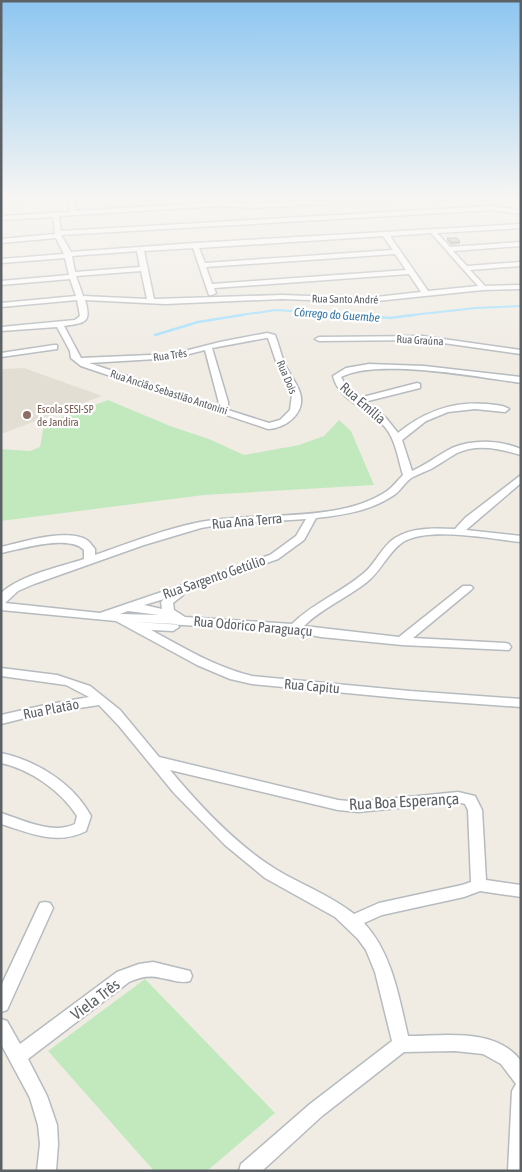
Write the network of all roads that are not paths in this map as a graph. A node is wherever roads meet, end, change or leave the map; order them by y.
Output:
1 (396, 252) edge
2 (96, 253) edge
3 (141, 253) edge
4 (198, 253) edge
5 (386, 253) edge
6 (451, 253) edge
7 (68, 255) junction
8 (1, 261) edge
9 (521, 264) edge
10 (202, 265) junction
11 (465, 268) junction
12 (145, 269) junction
13 (410, 272) junction
14 (72, 275) junction
15 (1, 284) edge
16 (209, 286) junction
17 (521, 287) edge
18 (484, 288) junction
19 (427, 295) junction
20 (79, 298) junction
21 (214, 300) junction
22 (151, 301) junction
23 (1, 305) edge
24 (59, 324) junction
25 (1, 329) edge
26 (259, 336) joint
27 (318, 339) dead end
28 (208, 347) junction
29 (54, 348) dead end
30 (521, 352) edge
31 (1, 355) edge
32 (79, 361) junction
33 (521, 380) edge
34 (417, 386) dead end
35 (359, 401) junction
36 (224, 410) junction
37 (505, 410) dead end
38 (278, 425) joint
39 (398, 438) junction
40 (521, 452) edge
41 (408, 475) junction
42 (521, 478) edge
43 (312, 517) junction
44 (458, 532) junction
45 (521, 539) edge
46 (1, 550) edge
47 (89, 561) junction
48 (41, 577) junction
49 (208, 579) junction
50 (1, 588) edge
51 (467, 588) dead end
52 (1, 601) edge
53 (1, 606) edge
54 (119, 613) junction
55 (185, 620) junction
56 (173, 621) junction
57 (133, 625) junction
58 (295, 628) junction
59 (402, 641) junction
60 (505, 647) dead end
61 (175, 648) junction
62 (1, 672) edge
63 (101, 700) junction
64 (521, 703) edge
65 (1, 720) edge
66 (1, 758) edge
67 (154, 761) junction
68 (1, 818) edge
69 (479, 885) junction
70 (521, 891) edge
71 (45, 908) dead end
72 (353, 922) junction
73 (184, 976) dead end
74 (1, 1005) edge
75 (1, 1027) edge
76 (401, 1044) junction
77 (17, 1057) junction
78 (521, 1078) edge
79 (521, 1091) edge
80 (46, 1171) edge
81 (248, 1171) edge
82 (517, 1171) edge

1 - 13 street
2 - 7 street
3 - 12 street
4 - 10 street
5 - 10 street
6 - 11 street
7 - 8 street
7 - 14 street
9 - 11 street
10 - 16 street
11 - 18 street
12 - 14 street
12 - 22 street
13 - 16 street
13 - 19 street
14 - 15 street
14 - 20 street
16 - 21 street
17 - 18 street, Rua Santo André
18 - 19 street, Rua Santo André
19 - 21 street, Rua Santo André
20 - 22 street, Rua Santo André
20 - 23 street, Rua Santo André
20 - 24 street
21 - 22 street, Rua Santo André
24 - 25 street
24 - 32 street
26 - 28 street, Rua Três
26 - 38 street, Rua Dois
27 - 30 street, Rua Graúna
28 - 32 street, Rua Três
28 - 36 street
29 - 31 street
32 - 36 street, Rua Ancião Sebastião Antonini
33 - 35 street, Rua Emília
34 - 35 street
35 - 39 street, Rua Emília
36 - 38 street, Rua Ancião Sebastião Antonini
37 - 39 street
39 - 41 street, Rua Emília
40 - 41 street
41 - 43 street
42 - 44 street
43 - 47 street, Rua Ana Terra
43 - 49 street, Rua Sargento Getúlio
44 - 45 street
44 - 58 street
46 - 47 street
47 - 48 street, Rua Ana Terra
48 - 50 street
48 - 52 street
49 - 54 street, Rua Sargento Getúlio
49 - 56 street
51 - 59 street
53 - 54 street, Rua Odorico Paraguaçu
54 - 55 street, Rua Odorico Paraguaçu
54 - 56 street
54 - 57 street, Rua Capitu
55 - 56 street
55 - 58 street, Rua Odorico Paraguaçu
56 - 57 street
56 - 61 street
57 - 61 street, Rua Capitu
58 - 59 street, Rua Odorico Paraguaçu
59 - 60 street, Rua Odorico Paraguaçu
61 - 64 street, Rua Capitu
62 - 63 street
63 - 65 street, Rua Platão
63 - 67 street
66 - 68 street
67 - 69 street, Rua Boa Esperança
67 - 72 street
69 - 70 street
69 - 72 street
71 - 74 street
72 - 76 street
73 - 77 street, Viela Três
75 - 77 street
76 - 78 street
76 - 81 street
77 - 80 street
79 - 82 street

